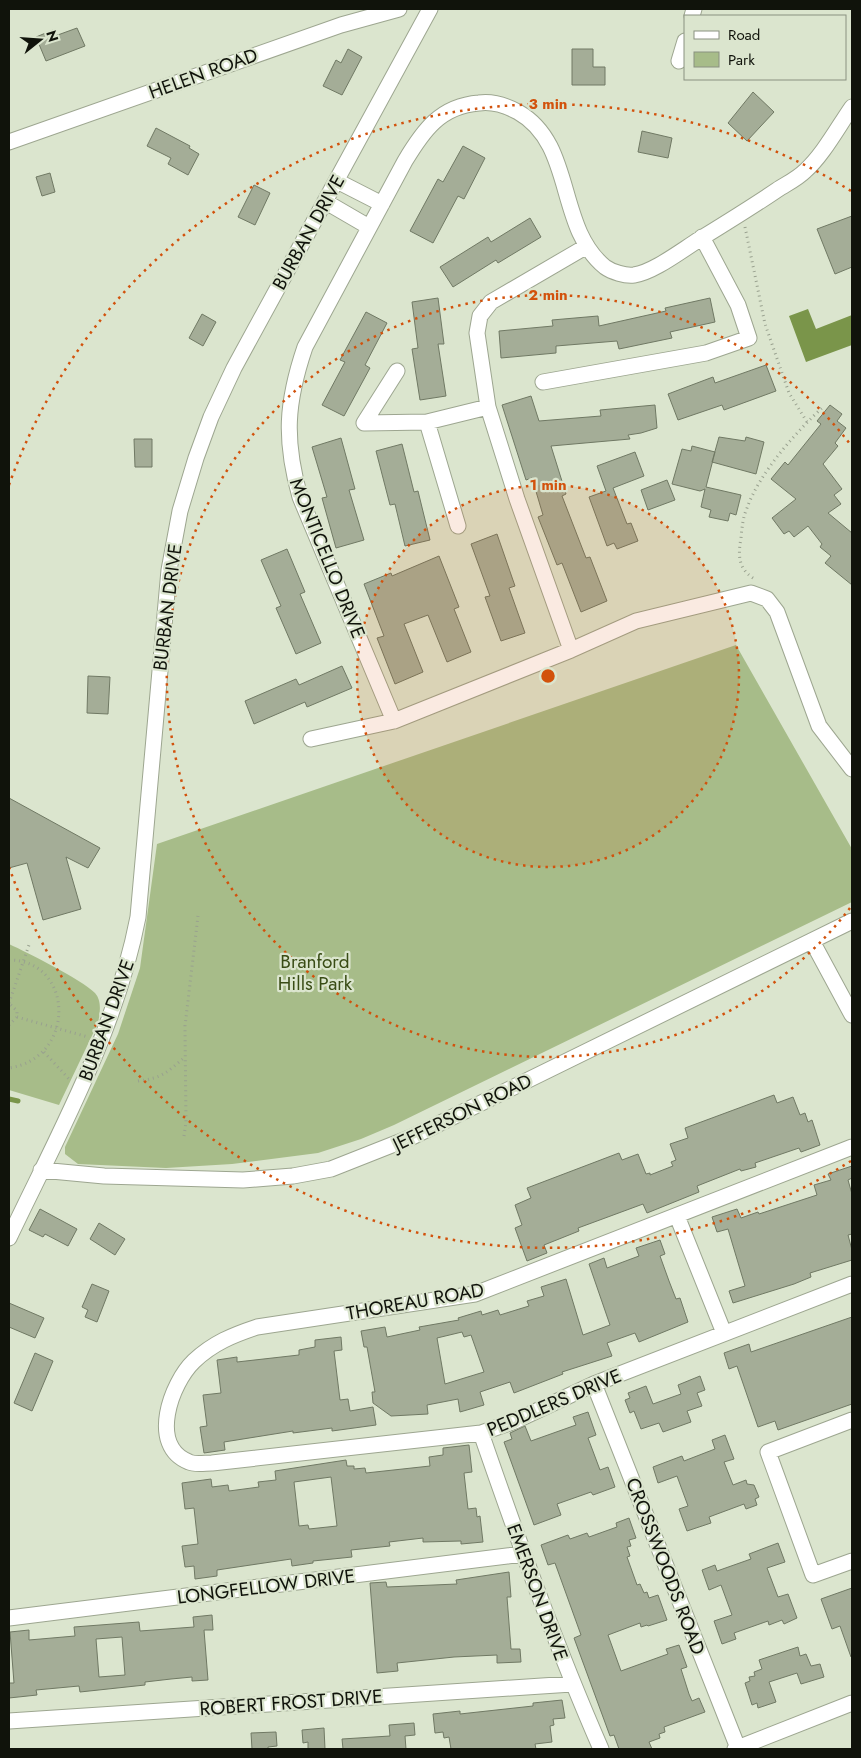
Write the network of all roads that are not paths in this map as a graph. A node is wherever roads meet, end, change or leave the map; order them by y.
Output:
1 (399, 9) edge
2 (430, 9) edge
3 (684, 44) edge
4 (679, 61) dead end
5 (852, 108) edge
6 (9, 142) edge
7 (337, 181) junction
8 (326, 202) junction
9 (382, 204) junction
10 (369, 228) junction
11 (702, 237) junction
12 (587, 246) junction
13 (397, 371) dead end
14 (544, 382) dead end
15 (488, 407) junction
16 (428, 422) junction
17 (458, 526) dead end
18 (572, 650) junction
19 (394, 721) junction
20 (310, 740) dead end
21 (852, 769) edge
22 (852, 922) edge
23 (812, 940) junction
24 (852, 1015) edge
25 (852, 1147) edge
26 (41, 1170) junction
27 (677, 1216) junction
28 (9, 1238) edge
29 (852, 1284) edge
30 (724, 1333) junction
31 (594, 1384) junction
32 (852, 1420) edge
33 (481, 1433) junction
34 (212, 1463) joint
35 (523, 1554) junction
36 (852, 1561) edge
37 (9, 1618) edge
38 (572, 1684) junction
39 (852, 1703) edge
40 (9, 1721) edge
41 (601, 1749) edge
42 (736, 1749) edge

1 - 6 street, HELEN ROAD
2 - 7 street, BURBAN DRIVE
3 - 4 street
5 - 11 street, MONTICELLO DRIVE
7 - 8 street, BURBAN DRIVE
7 - 9 street
8 - 10 street
8 - 26 street, BURBAN DRIVE
9 - 10 street, MONTICELLO DRIVE
9 - 12 street, MONTICELLO DRIVE
10 - 19 street, MONTICELLO DRIVE
11 - 12 street, MONTICELLO DRIVE
11 - 14 street
12 - 15 street
13 - 16 street
15 - 16 street
15 - 18 street
16 - 17 street
18 - 19 street
18 - 21 street
19 - 20 street
22 - 23 street, JEFFERSON ROAD
23 - 24 street
23 - 26 street, JEFFERSON ROAD
25 - 27 street, THOREAU ROAD
26 - 28 street, BURBAN DRIVE
27 - 30 street
27 - 34 street, THOREAU ROAD
29 - 30 street, PEDDLERS DRIVE
30 - 31 street, PEDDLERS DRIVE
31 - 33 street, PEDDLERS DRIVE
31 - 42 street, CROSSWOODS ROAD
32 - 36 street
33 - 34 street, PEDDLERS DRIVE
33 - 35 street, EMERSON DRIVE
35 - 37 street, LONGFELLOW DRIVE
35 - 38 street, EMERSON DRIVE
38 - 40 street, ROBERT FROST DRIVE
38 - 41 street, EMERSON DRIVE
39 - 42 street

